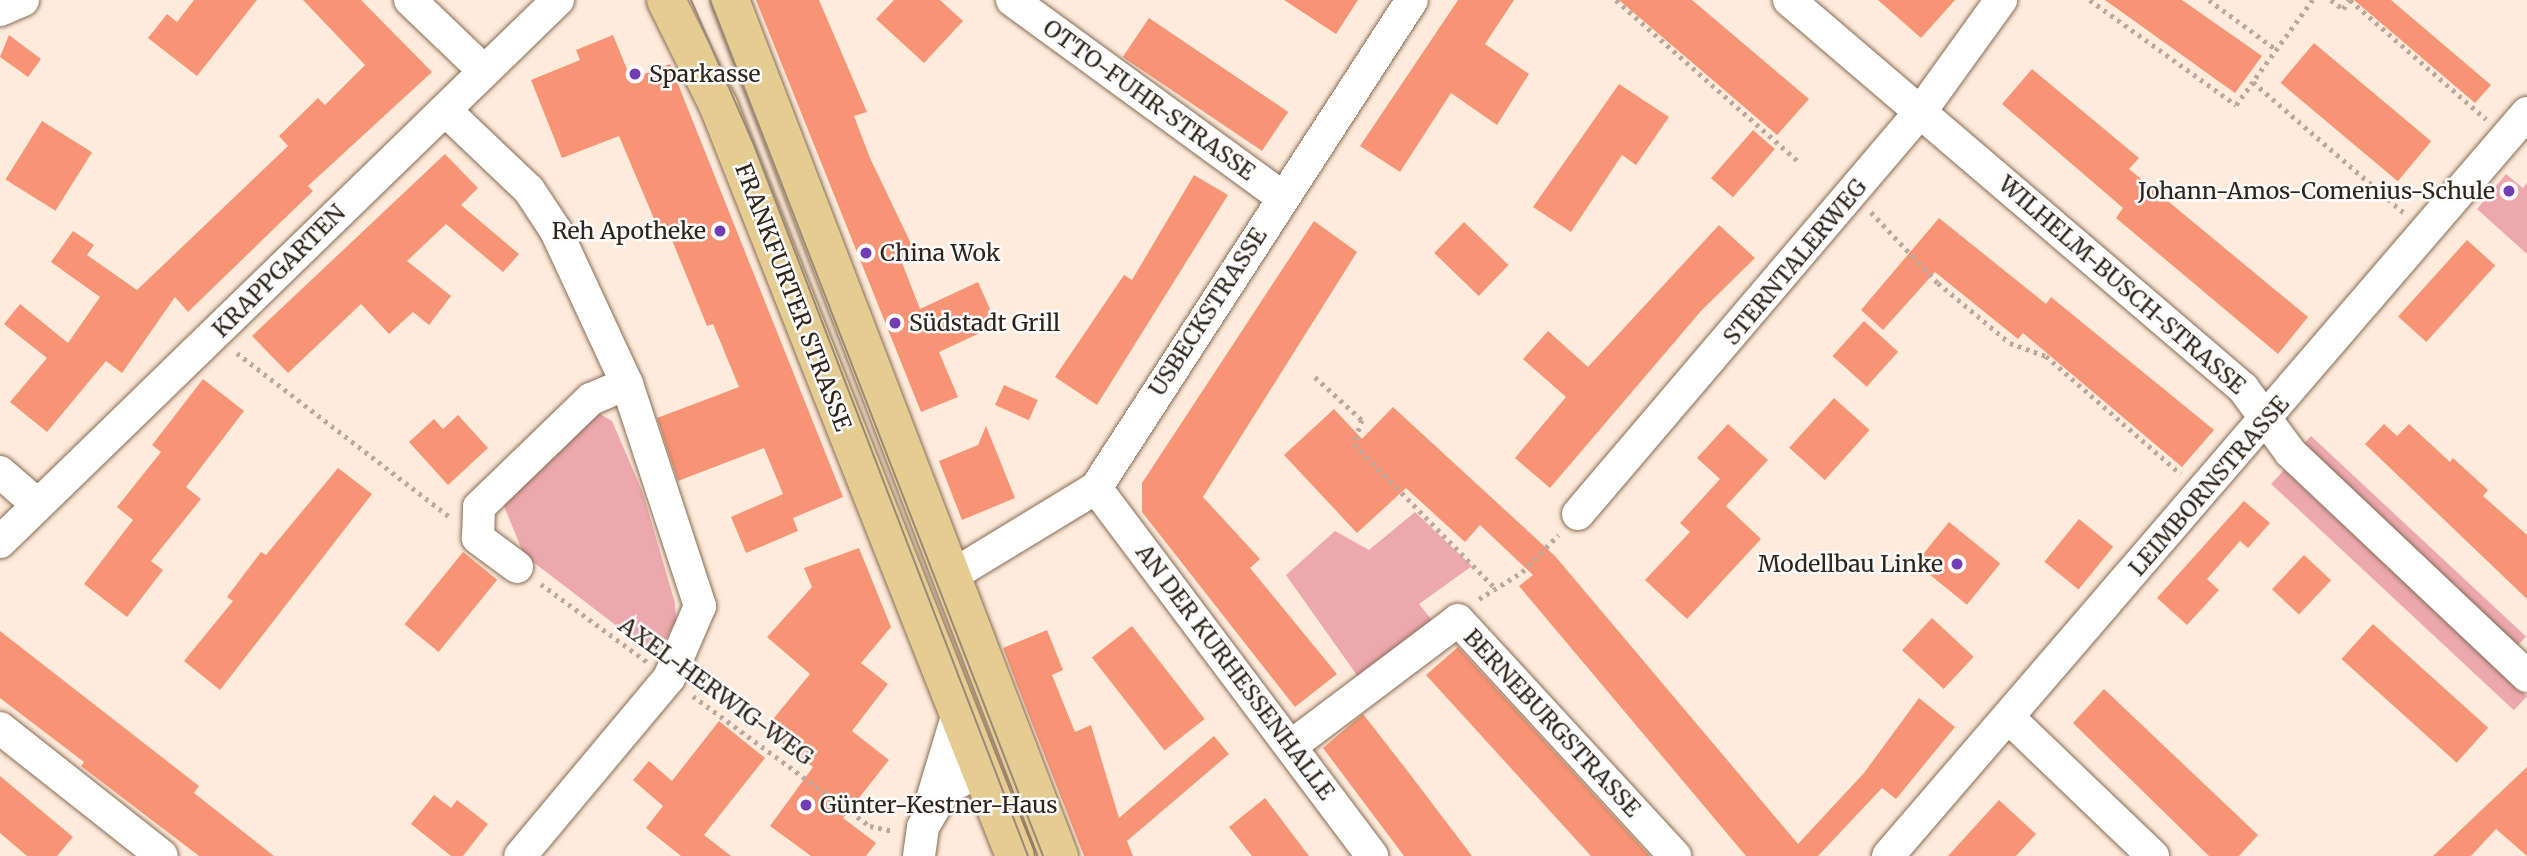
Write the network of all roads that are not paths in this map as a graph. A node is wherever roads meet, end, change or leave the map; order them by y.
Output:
1 (23, 0) edge
2 (410, 0) edge
3 (558, 0) edge
4 (666, 0) edge
5 (730, 0) edge
6 (1412, 0) edge
7 (1789, 0) edge
8 (2001, 0) edge
9 (1015, 1) edge
10 (0, 10) edge
11 (484, 71) junction
12 (445, 110) junction
13 (1921, 111) junction
14 (2527, 113) edge
15 (1282, 197) junction
16 (627, 384) junction
17 (2266, 420) junction
18 (0, 472) edge
19 (1097, 488) junction
20 (38, 505) junction
21 (1578, 514) road end
22 (0, 542) edge
23 (517, 567) road end
24 (956, 573) junction
25 (910, 598) junction
26 (2527, 676) edge
27 (2008, 717) junction
28 (956, 720) junction
29 (0, 728) edge
30 (1291, 746) junction
31 (1023, 754) junction
32 (984, 770) junction
33 (913, 839) edge
34 (162, 856) edge
35 (520, 856) edge
36 (1015, 856) edge
37 (1059, 856) edge
38 (1372, 856) edge
39 (1675, 856) edge
40 (1888, 856) edge
41 (2153, 856) edge

1 - 10 street
2 - 11 street
3 - 11 street, KRAPPGARTEN
4 - 25 main road, FRANKFURTER STRASSE
5 - 24 main road
6 - 15 street, USBECKSTRASSE
7 - 13 street, WILHELM-BUSCH-STRASSE
8 - 13 street, STERNTALERWEG
9 - 15 street, OTTO-FUHR-STRASSE
11 - 12 street, KRAPPGARTEN
12 - 16 street
12 - 20 street, KRAPPGARTEN
13 - 17 street, WILHELM-BUSCH-STRASSE
13 - 21 street, STERNTALERWEG
14 - 17 street, LEIMBORNSTRASSE
15 - 19 street, USBECKSTRASSE
16 - 23 street
16 - 35 street
17 - 26 street, WILHELM-BUSCH-STRASSE
17 - 27 street, LEIMBORNSTRASSE
18 - 20 street
19 - 24 street, USBECKSTRASSE
19 - 30 street, AN DER KURHESSENHALLE
20 - 22 street, KRAPPGARTEN
24 - 25 main road
24 - 31 main road
25 - 28 main road, FRANKFURTER STRASSE
27 - 40 street, LEIMBORNSTRASSE
27 - 41 street
28 - 32 main road, FRANKFURTER STRASSE
28 - 33 street
29 - 34 street
30 - 38 street, AN DER KURHESSENHALLE
30 - 39 street, BERNEBURGSTRASSE
31 - 32 main road
31 - 37 main road
32 - 33 street
32 - 36 main road, FRANKFURTER STRASSE

